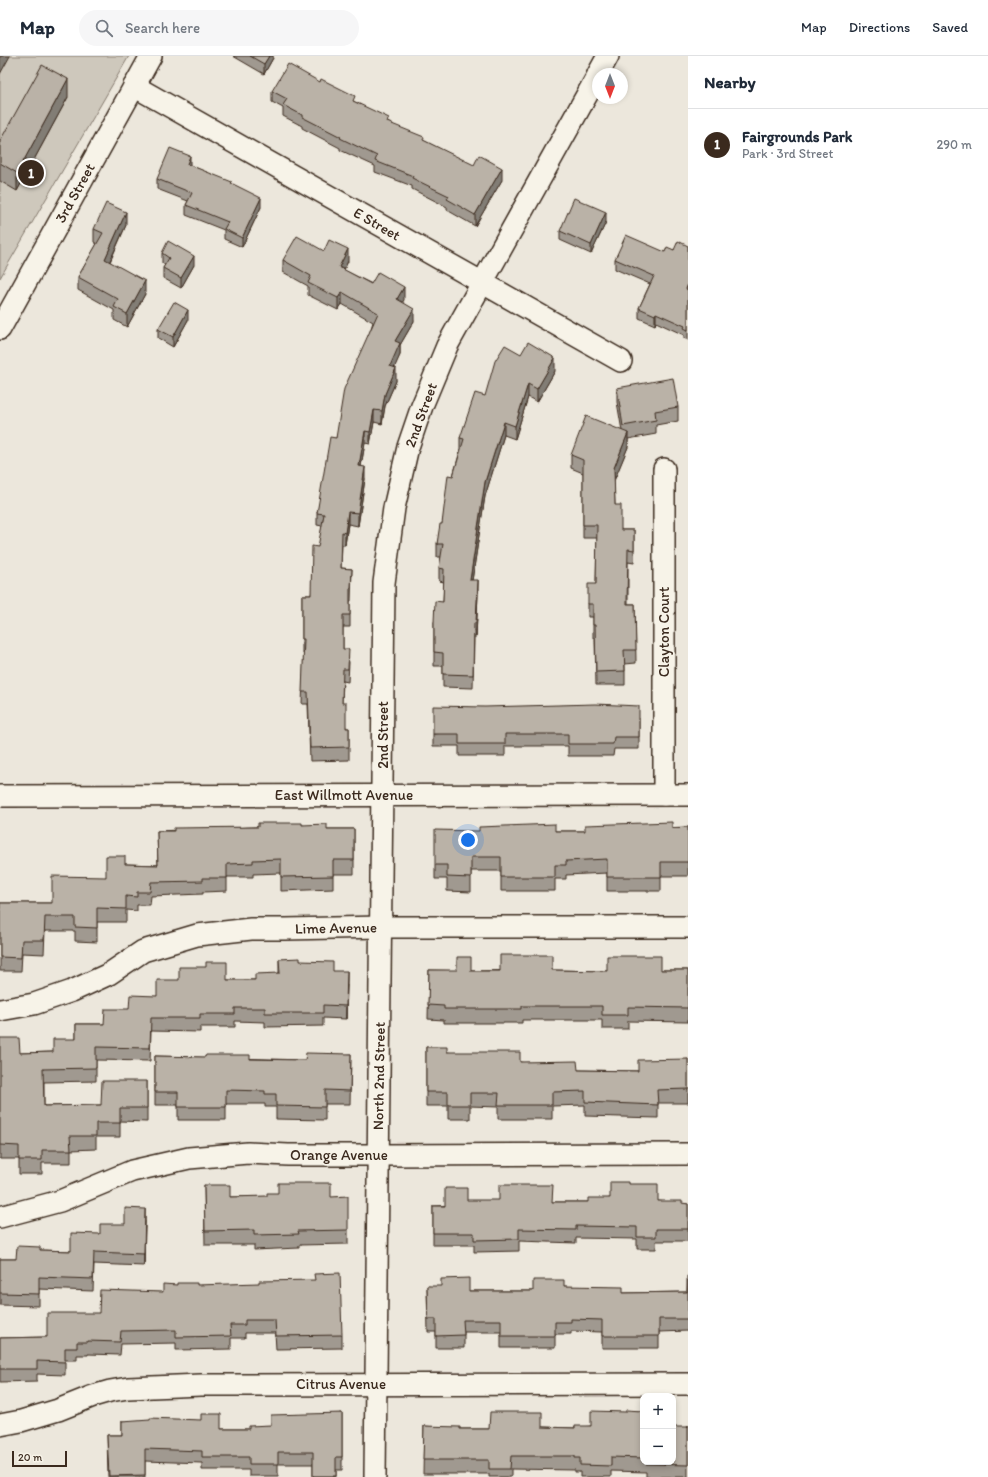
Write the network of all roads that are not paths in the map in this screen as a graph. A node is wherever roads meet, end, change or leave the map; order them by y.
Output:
1 (151, 56) edge
2 (608, 56) edge
3 (601, 68) edge
4 (592, 85) edge
5 (134, 86) junction
6 (482, 283) junction
7 (0, 329) edge
8 (621, 361) dead end
9 (664, 470) dead end
10 (382, 795) junction
11 (664, 795) junction
12 (688, 795) edge
13 (0, 796) edge
14 (381, 927) junction
15 (688, 927) edge
16 (0, 1010) edge
17 (688, 1154) edge
18 (378, 1155) junction
19 (0, 1217) edge
20 (375, 1384) junction
21 (688, 1384) edge
22 (0, 1425) edge
23 (374, 1477) edge

1 - 5 street, 3rd Street
2 - 3 street, 2nd Street
4 - 6 street, 2nd Street
5 - 6 street, E Street
5 - 7 street, 3rd Street
6 - 8 street, E Street
6 - 10 street, 2nd Street
9 - 11 street, Clayton Court
10 - 11 street, East Willmott Avenue
10 - 13 street, East Willmott Avenue
10 - 14 street, North 2nd Street
11 - 12 street, East Willmott Avenue
14 - 15 street, Lime Avenue
14 - 16 street, Lime Avenue
14 - 18 street, North 2nd Street
17 - 18 street, Orange Avenue
18 - 19 street, Orange Avenue
18 - 20 street, North 2nd Street
20 - 21 street, Citrus Avenue
20 - 22 street, Citrus Avenue
20 - 23 street, North 2nd Street

